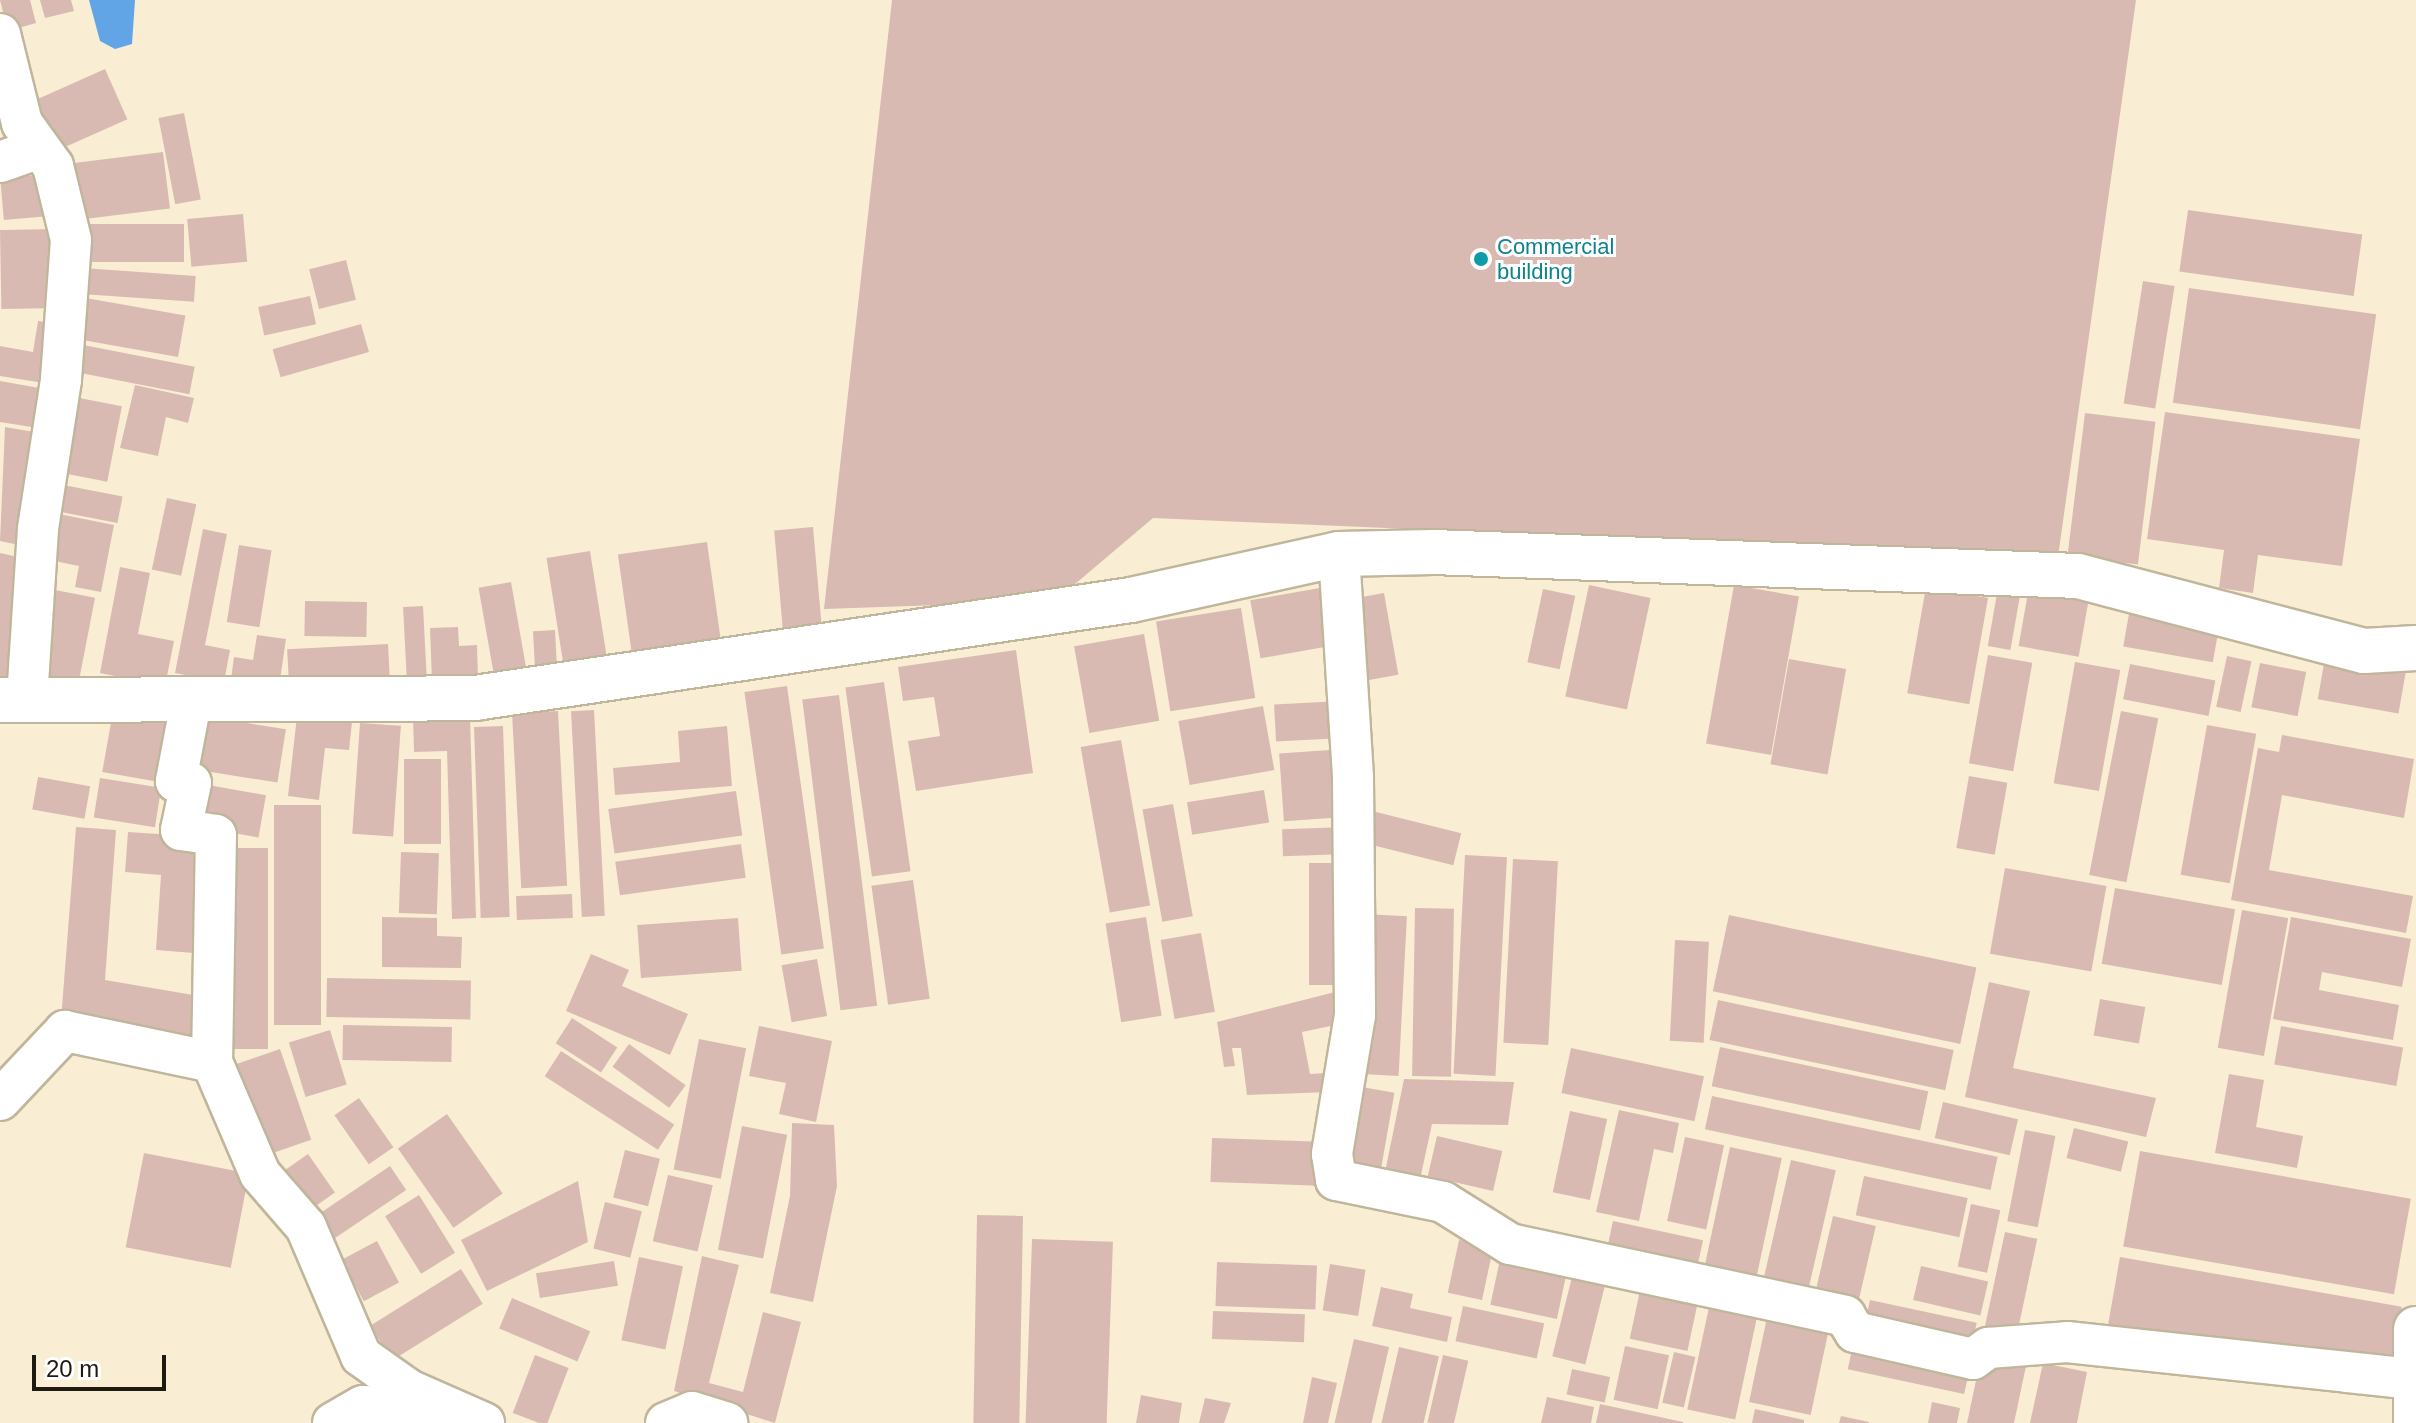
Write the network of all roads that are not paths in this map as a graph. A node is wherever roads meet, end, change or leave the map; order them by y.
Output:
1 (0, 34) edge
2 (40, 148) junction
3 (0, 162) edge
4 (1339, 554) junction
5 (2416, 648) edge
6 (192, 697) junction
7 (14, 700) edge
8 (212, 1062) junction
9 (0, 1100) edge
10 (2416, 1329) edge
11 (2416, 1379) edge
12 (333, 1423) edge
13 (429, 1423) edge
14 (484, 1423) edge
15 (666, 1423) edge
16 (727, 1423) edge
17 (2416, 1423) edge

1 - 2 street
2 - 3 street
2 - 7 street
4 - 5 street
4 - 6 street
4 - 11 street
6 - 7 street
6 - 8 street
8 - 9 street
8 - 14 street
10 - 11 street
11 - 17 street
12 - 13 street
15 - 16 street

